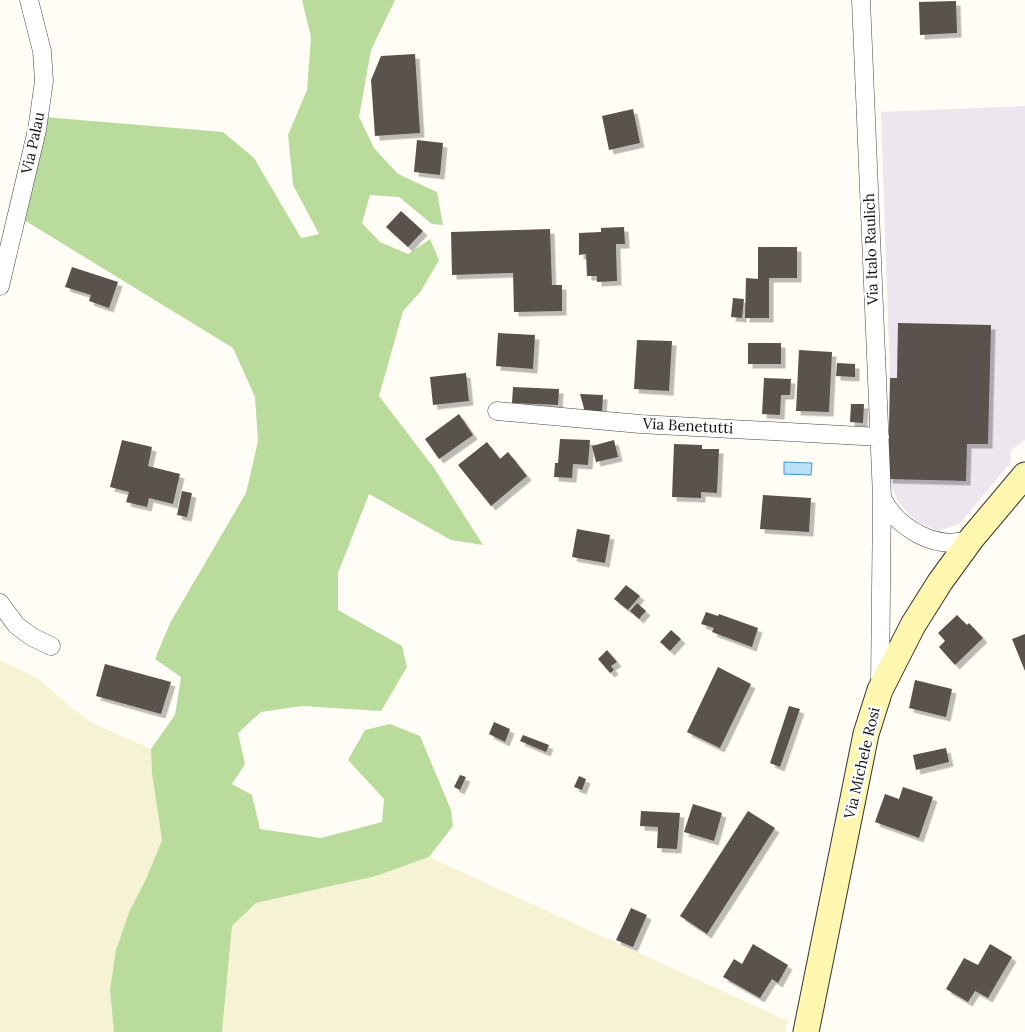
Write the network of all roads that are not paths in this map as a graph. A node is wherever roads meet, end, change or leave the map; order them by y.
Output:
1 (29, 0) edge
2 (861, 0) edge
3 (0, 286) edge
4 (498, 411) dead end
5 (880, 437) junction
6 (1025, 475) edge
7 (882, 497) junction
8 (972, 538) junction
9 (0, 603) edge
10 (51, 646) dead end
11 (880, 690) junction
12 (806, 1032) edge

1 - 3 street, Via Palau
2 - 5 street, Via Italo Raulich
4 - 5 street, Via Benetutti
5 - 7 street, Via Italo Raulich
6 - 8 street, Via Michele Rosi
7 - 8 street
7 - 11 street, Via Italo Raulich
8 - 11 street, Via Michele Rosi
9 - 10 street
11 - 12 street, Via Michele Rosi

